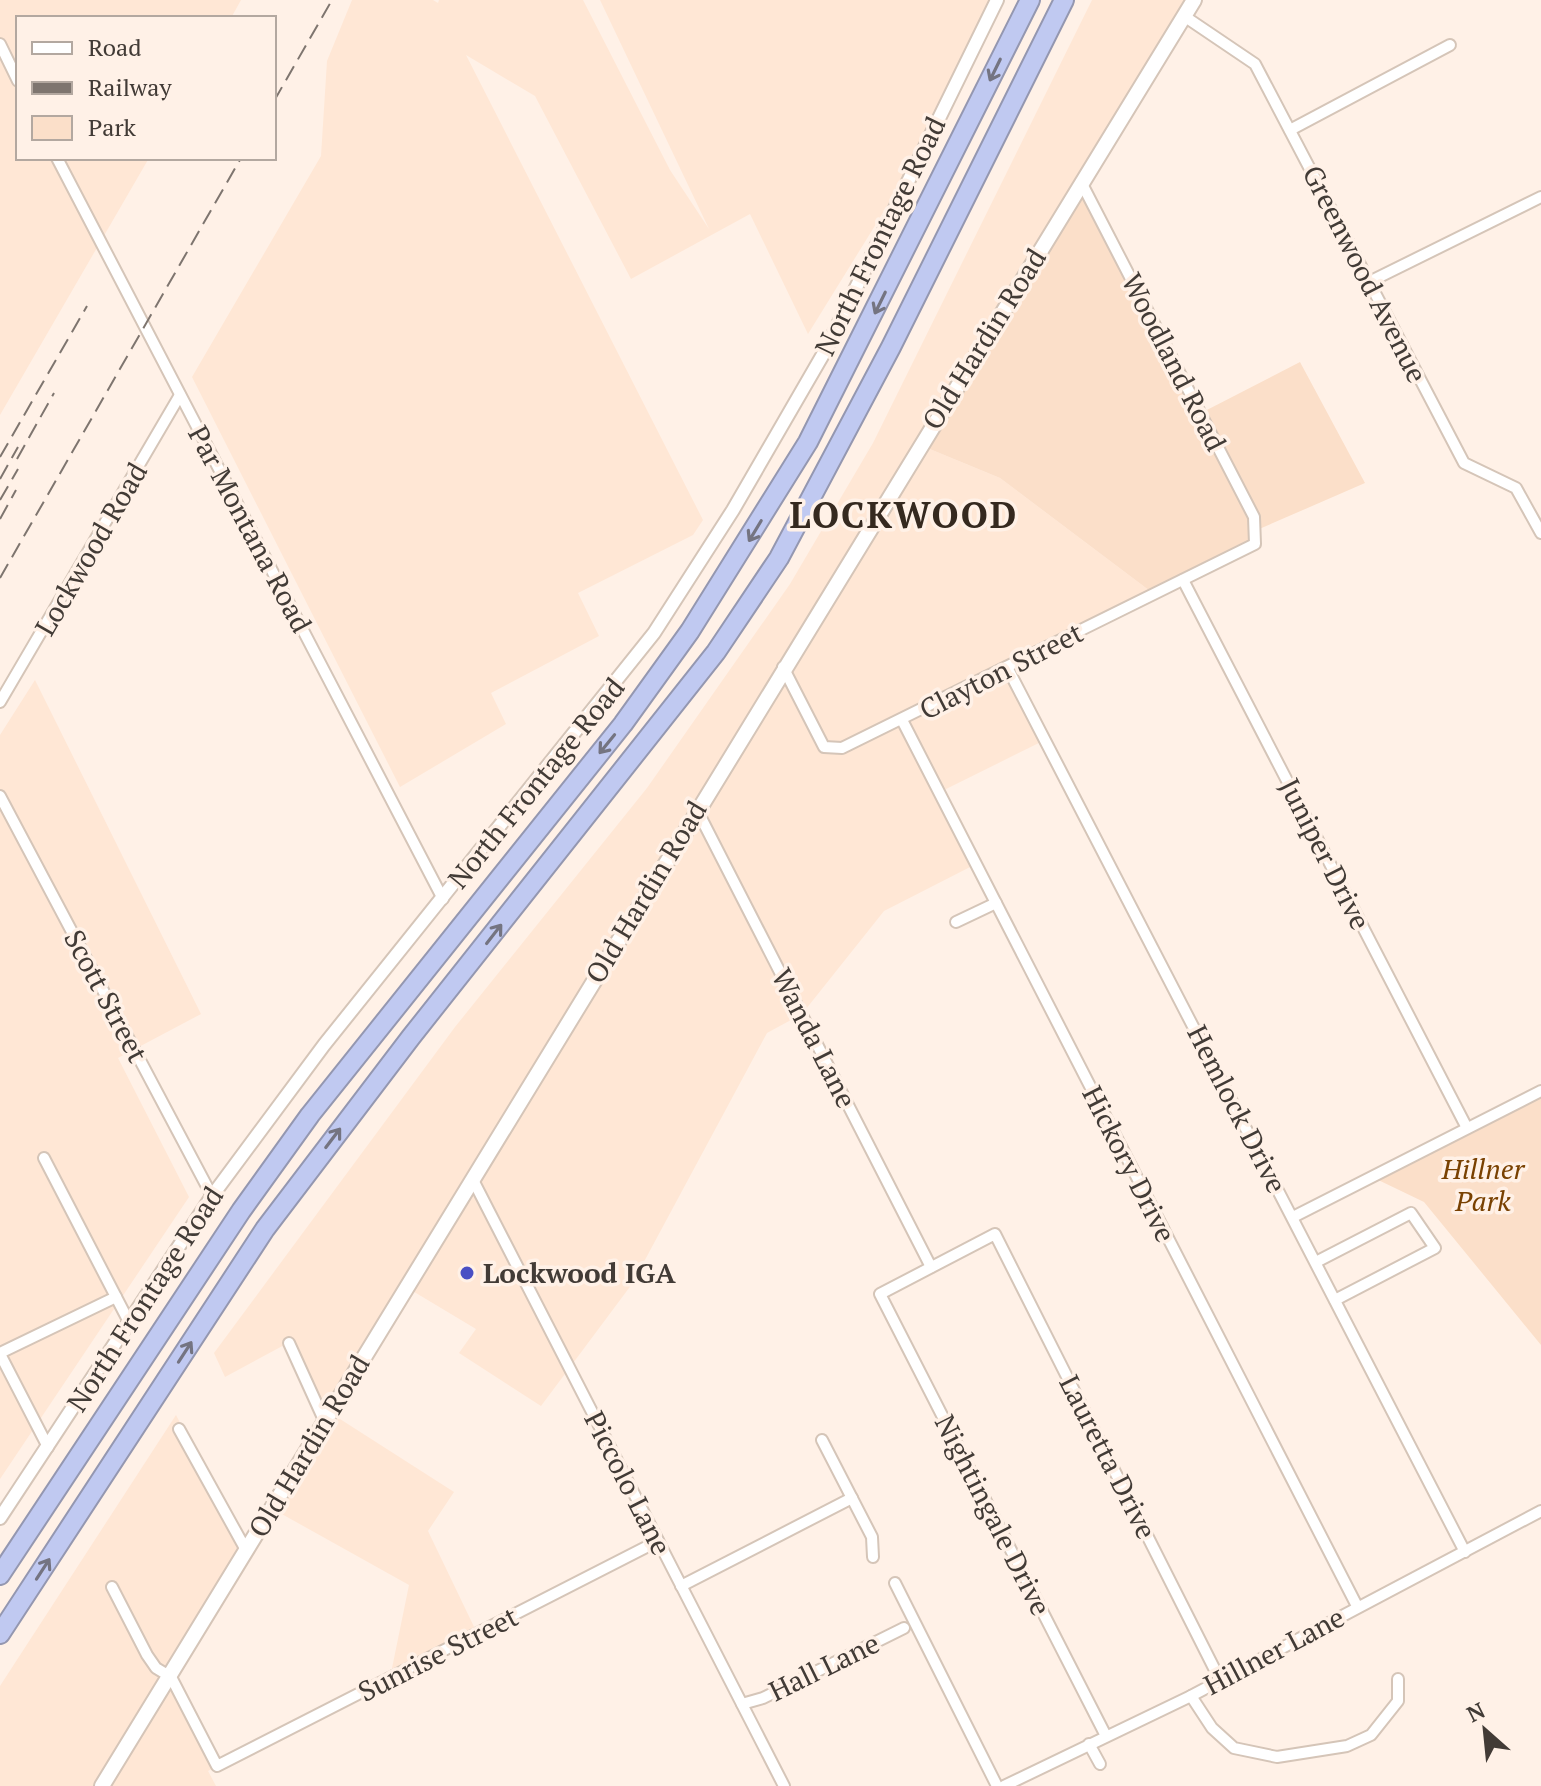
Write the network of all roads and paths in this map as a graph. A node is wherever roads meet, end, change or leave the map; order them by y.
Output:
1 (997, 0) edge
2 (1030, 0) edge
3 (1064, 0) edge
4 (1194, 0) edge
5 (1184, 16) junction
6 (0, 44) edge
7 (1450, 45) dead end
8 (16, 77) edge
9 (1290, 130) junction
10 (58, 160) edge
11 (1081, 182) junction
12 (1541, 197) edge
13 (1367, 283) junction
14 (180, 395) junction
15 (1541, 533) edge
16 (1255, 544) joint
17 (1183, 580) junction
18 (783, 667) junction
19 (1007, 667) junction
20 (0, 702) edge
21 (902, 720) junction
22 (0, 796) edge
23 (696, 809) junction
24 (443, 899) junction
25 (996, 903) junction
26 (956, 922) dead end
27 (1541, 1091) edge
28 (1467, 1128) junction
29 (44, 1158) dead end
30 (473, 1180) junction
31 (212, 1196) junction
32 (1293, 1217) junction
33 (1316, 1262) junction
34 (931, 1267) junction
35 (116, 1297) junction
36 (1335, 1300) junction
37 (129, 1322) junction
38 (289, 1343) dead end
39 (0, 1354) edge
40 (324, 1420) junction
41 (179, 1429) dead end
42 (822, 1440) dead end
43 (48, 1447) junction
44 (852, 1498) junction
45 (1541, 1511) edge
46 (0, 1518) edge
47 (658, 1541) junction
48 (246, 1550) junction
49 (1465, 1552) junction
50 (873, 1557) dead end
51 (0, 1575) edge
52 (895, 1583) dead end
53 (681, 1586) junction
54 (112, 1587) dead end
55 (1357, 1606) junction
56 (904, 1628) dead end
57 (0, 1634) edge
58 (171, 1677) junction
59 (1398, 1679) dead end
60 (1220, 1680) junction
61 (1191, 1696) junction
62 (742, 1704) junction
63 (1106, 1736) junction
64 (1089, 1744) junction
65 (1100, 1764) dead end
66 (102, 1786) edge
67 (784, 1786) edge
68 (997, 1786) edge
69 (1004, 1786) edge

1 - 24 street, North Frontage Road
2 -> 51 highway
57 -> 3 highway
4 - 5 main road, Old Hardin Road
5 - 9 street, Greenwood Avenue
5 - 11 main road, Old Hardin Road
6 - 8 street
7 - 9 street
9 - 13 street, Greenwood Avenue
10 - 14 street, Par Montana Road
11 - 16 street, Woodland Road
11 - 18 main road, Old Hardin Road
12 - 13 street
13 - 15 street, Greenwood Avenue
14 - 20 street, Lockwood Road
14 - 24 street, Par Montana Road
16 - 17 street, Clayton Street
17 - 19 street, Clayton Street
17 - 28 street, Juniper Drive
18 - 21 street, Clayton Street
18 - 23 main road, Old Hardin Road
19 - 21 street, Clayton Street
19 - 32 street, Hemlock Drive
21 - 25 street, Hickory Drive
22 - 31 street, Scott Street
23 - 30 main road, Old Hardin Road
23 - 34 street, Wanda Lane
24 - 31 street, North Frontage Road
25 - 26 street
25 - 55 street, Hickory Drive
27 - 28 street
28 - 32 street
29 - 35 street
30 - 40 main road, Old Hardin Road
30 - 47 street, Piccolo Lane
31 - 37 street, North Frontage Road
32 - 33 street, Hemlock Drive
33 - 36 street, Hemlock Drive
33 - 36 street
34 - 60 street, Lauretta Drive
34 - 63 street, Nightingale Drive
35 - 37 street
35 - 39 street
36 - 49 street, Hemlock Drive
37 - 43 street, North Frontage Road
38 - 40 street
39 - 43 street
40 - 48 main road, Old Hardin Road
41 - 48 street
42 - 44 street
43 - 46 street, North Frontage Road
44 - 50 street
44 - 53 street
45 - 49 street, Hillner Lane
47 - 53 street, Piccolo Lane
47 - 58 street, Sunrise Street
48 - 58 main road, Old Hardin Road
49 - 55 street, Hillner Lane
52 - 68 street
53 - 62 street, Piccolo Lane
54 - 58 street
55 - 60 street, Hillner Lane
56 - 62 street, Hall Lane
58 - 66 main road, Old Hardin Road
59 - 61 street
60 - 61 street, Hillner Lane
61 - 63 street, Hillner Lane
62 - 67 street, Piccolo Lane
63 - 64 street, Hillner Lane
64 - 65 street
64 - 69 street, Hillner Lane

